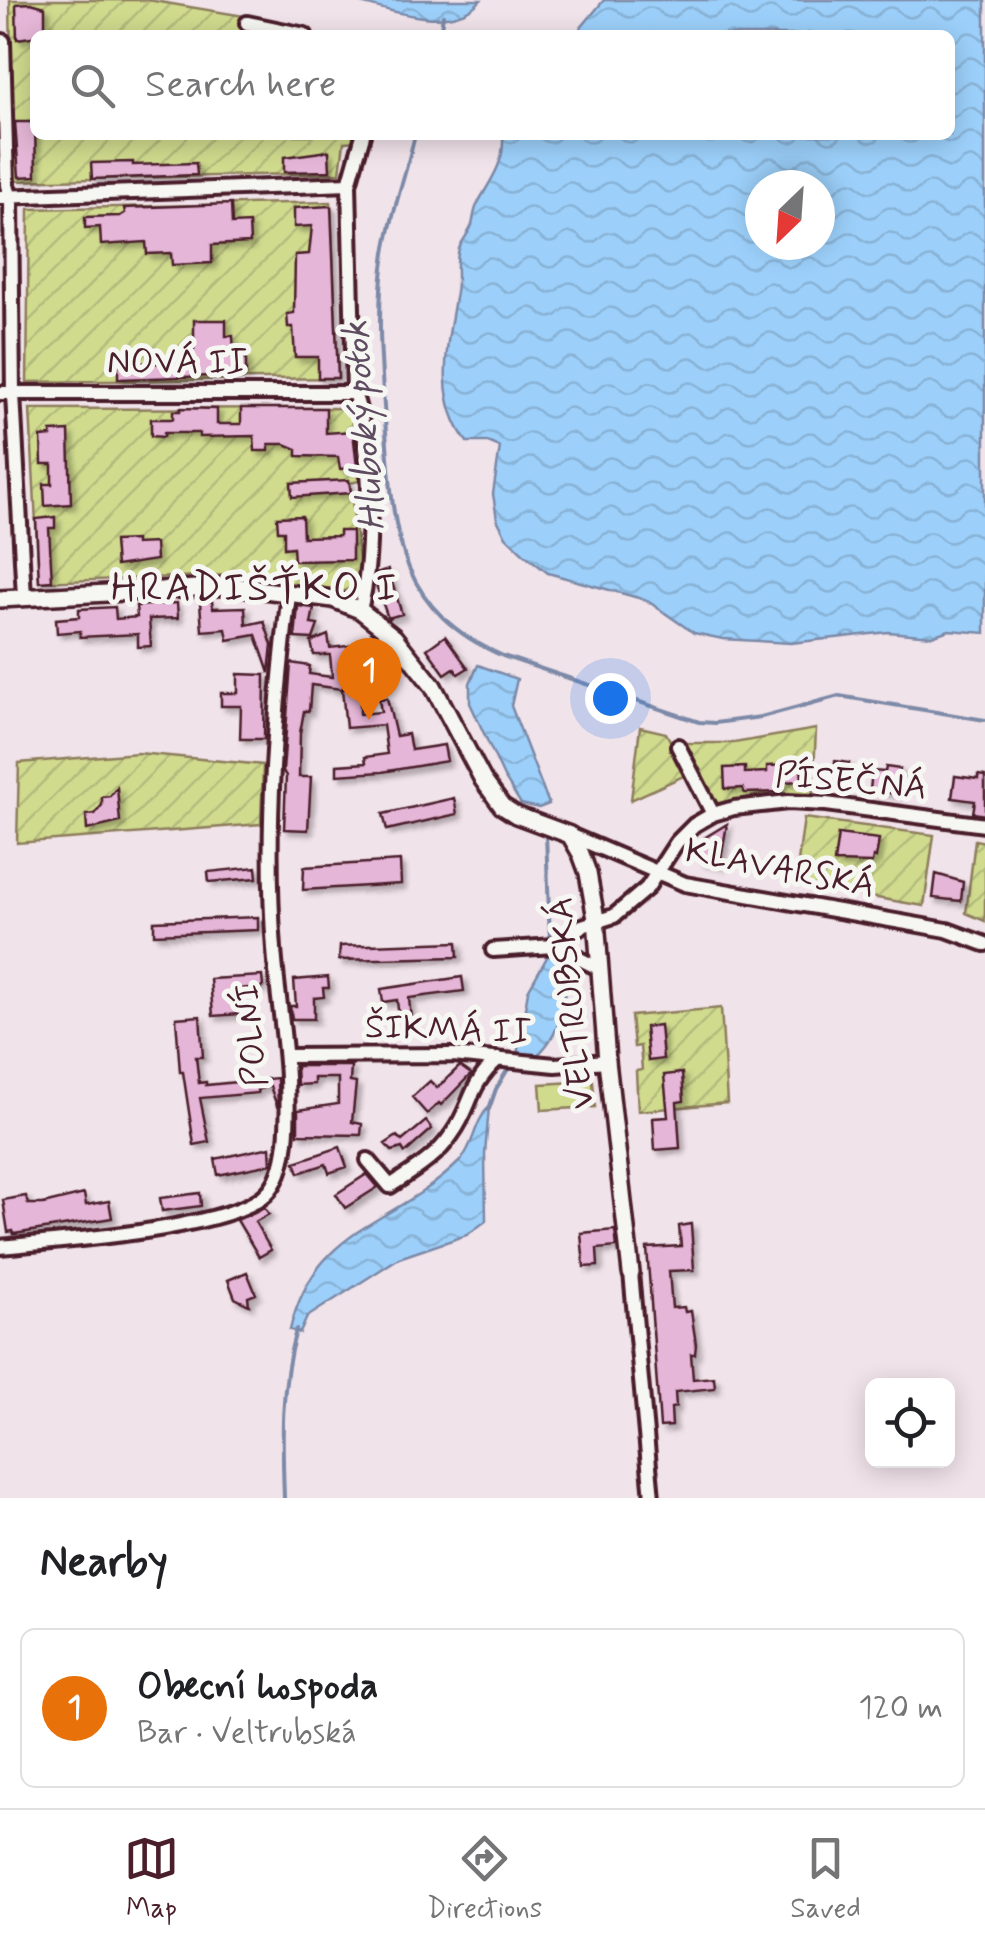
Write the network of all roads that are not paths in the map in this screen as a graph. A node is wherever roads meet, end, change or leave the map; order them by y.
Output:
1 (248, 23) dead end
2 (281, 30) edge
3 (3, 40) dead end
4 (362, 140) edge
5 (349, 184) junction
6 (5, 197) edge
7 (354, 393) junction
8 (7, 394) edge
9 (290, 593) junction
10 (24, 597) junction
11 (0, 599) edge
12 (360, 610) junction
13 (678, 746) dead end
14 (712, 814) junction
15 (985, 825) edge
16 (570, 834) junction
17 (655, 874) junction
18 (596, 920) junction
19 (985, 944) edge
20 (554, 946) junction
21 (493, 950) dead end
22 (600, 969) junction
23 (286, 1056) junction
24 (498, 1059) junction
25 (607, 1061) junction
26 (368, 1160) dead end
27 (0, 1247) edge
28 (631, 1272) joint
29 (652, 1498) edge

1 - 2 street
3 - 6 street
4 - 5 street
5 - 6 street
5 - 7 street
6 - 8 street
7 - 8 street, NOVÁ II
7 - 12 street
8 - 10 street
9 - 10 street
9 - 12 street
9 - 23 street, POLNÍ
10 - 11 street
12 - 16 street
13 - 14 street
14 - 15 street, PÍSEČNÁ
14 - 17 street, PÍSEČNÁ
16 - 17 street, KLAVARSKÁ
16 - 18 street, VELTRUBSKÁ
17 - 18 street, PÍSEČNÁ
17 - 19 street, KLAVARSKÁ
18 - 20 street, PÍSEČNÁ
18 - 22 street, VELTRUBSKÁ
20 - 21 street
20 - 22 street
22 - 25 street, VELTRUBSKÁ
23 - 24 street, ŠIKMÁ II
23 - 27 street, POLNÍ
24 - 25 street, ŠIKMÁ II
24 - 26 street
25 - 28 street, VELTRUBSKÁ
28 - 29 street, VELTRUBSKÁ

